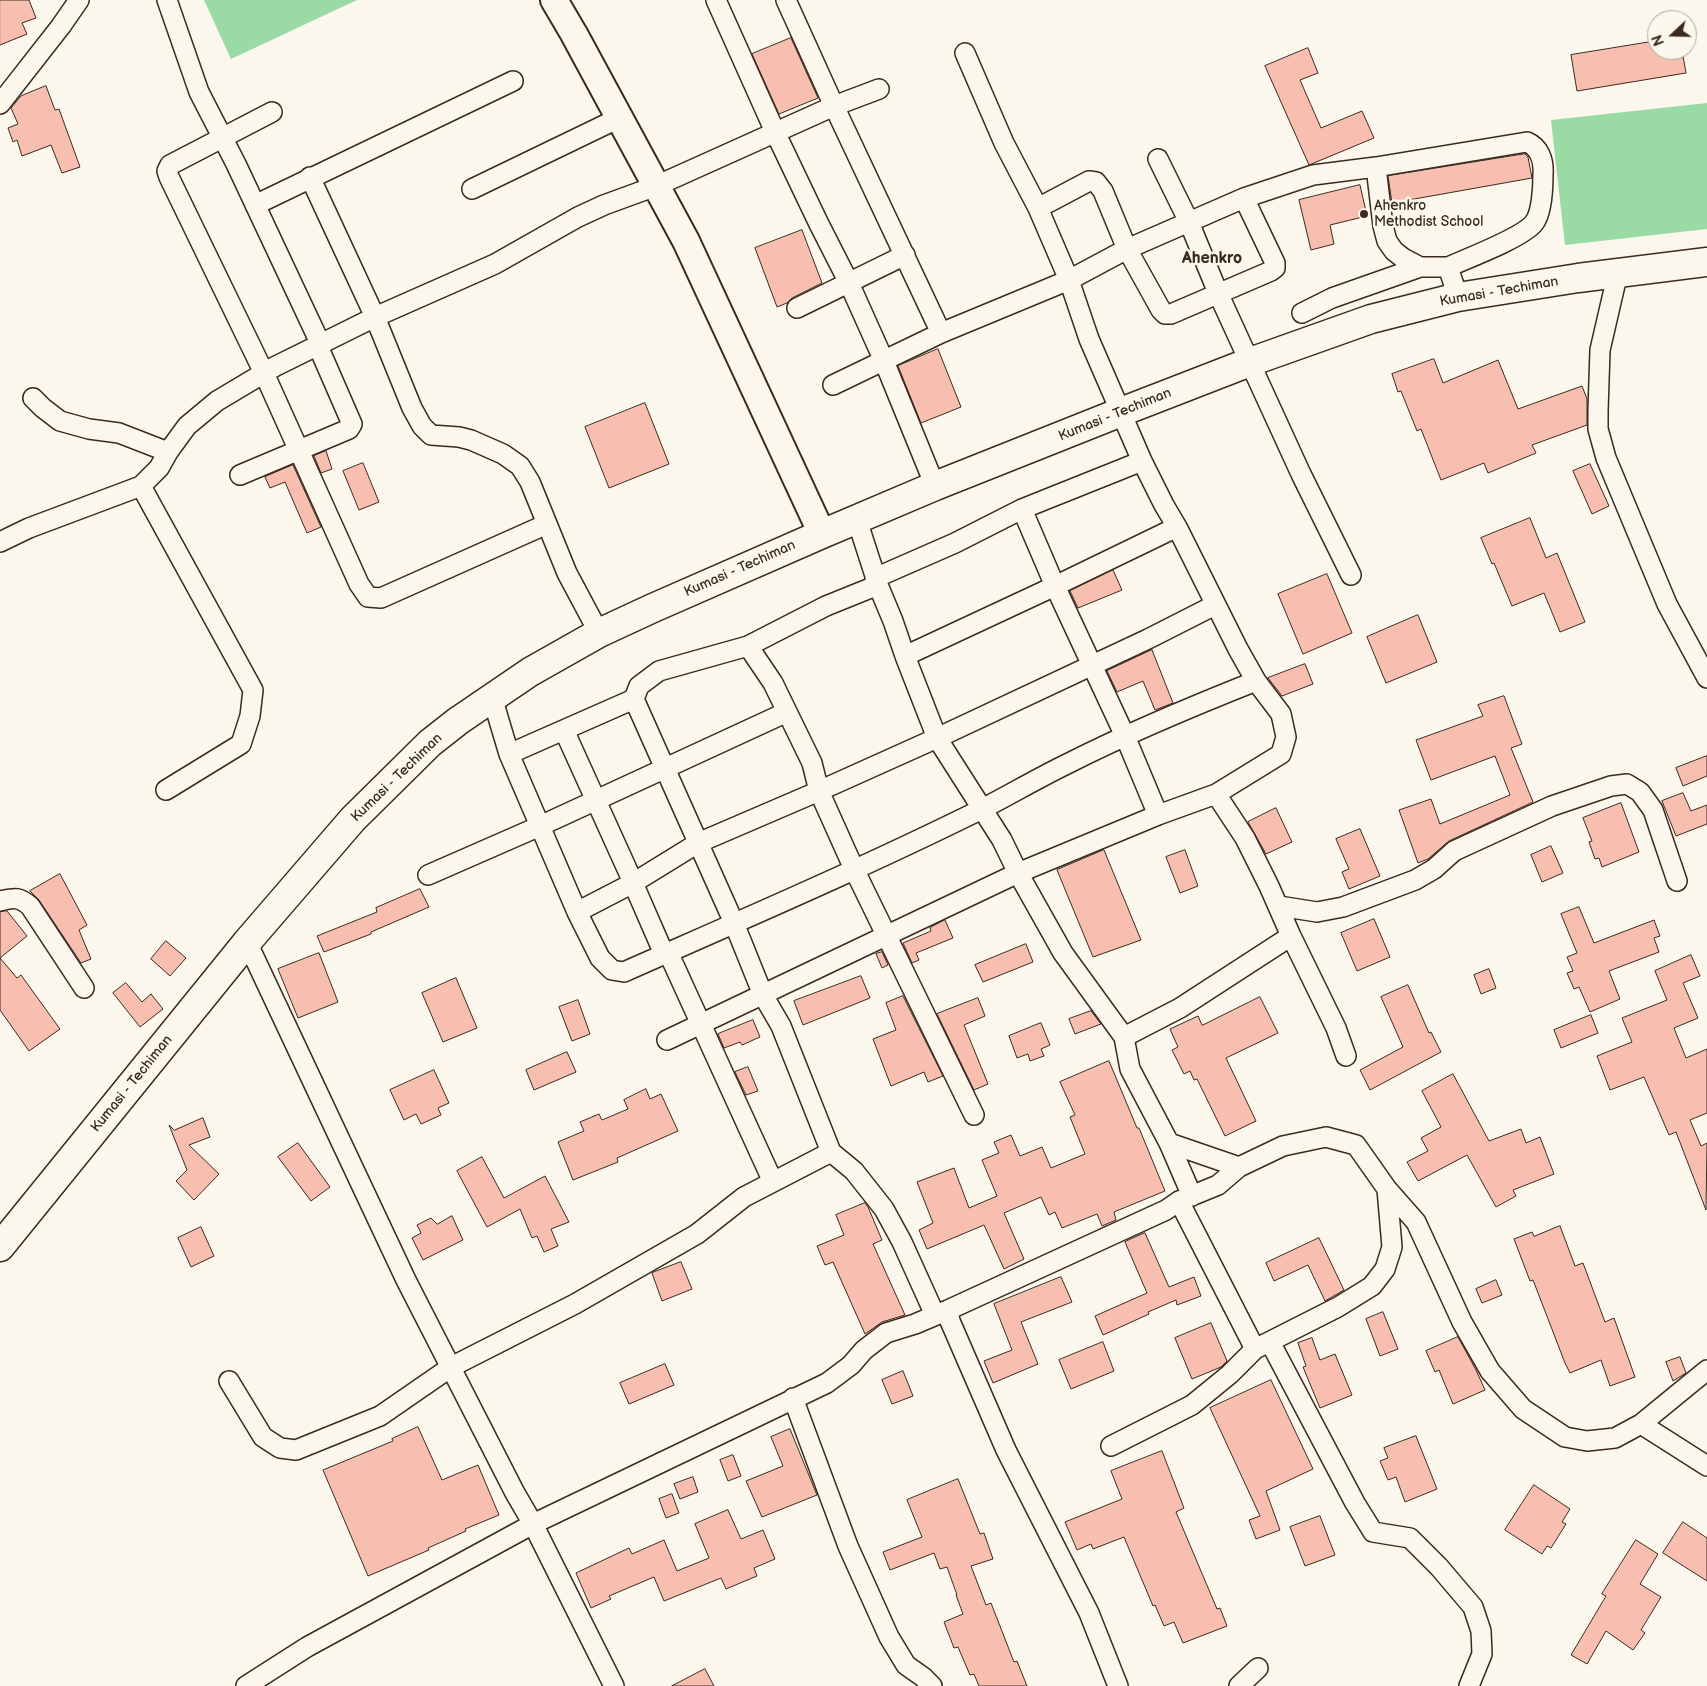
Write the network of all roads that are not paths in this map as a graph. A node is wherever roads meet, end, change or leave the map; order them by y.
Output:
1 (79, 0) edge
2 (167, 0) edge
3 (554, 0) edge
4 (716, 0) edge
5 (786, 0) edge
6 (965, 53) dead end
7 (513, 81) dead end
8 (879, 89) dead end
9 (0, 104) edge
10 (834, 106) junction
11 (272, 112) dead end
12 (619, 118) junction
13 (776, 134) junction
14 (223, 139) junction
15 (1158, 158) dead end
16 (1376, 167) junction
17 (310, 177) junction
18 (656, 186) junction
19 (472, 190) dead end
20 (1244, 198) junction
21 (255, 205) junction
22 (1038, 208) junction
23 (1188, 222) junction
24 (1127, 249) junction
25 (905, 255) junction
26 (1707, 262) edge
27 (1420, 267) junction
28 (1448, 267) junction
29 (1618, 272) junction
30 (1069, 280) junction
31 (849, 283) junction
32 (1218, 293) junction
33 (1458, 297) junction
34 (797, 308) dead end
35 (1302, 313) dead end
36 (375, 317) junction
37 (941, 333) junction
38 (320, 345) junction
39 (884, 361) junction
40 (1250, 362) junction
41 (264, 373) junction
42 (832, 385) dead end
43 (33, 398) dead end
44 (1121, 412) junction
45 (298, 450) junction
46 (168, 452) junction
47 (1142, 461) junction
48 (240, 474) dead end
49 (141, 486) junction
50 (935, 486) junction
51 (1022, 509) junction
52 (857, 520) junction
53 (547, 524) junction
54 (1177, 527) junction
55 (822, 534) junction
56 (0, 542) edge
57 (1351, 575) dead end
58 (876, 582) junction
59 (1055, 586) junction
60 (1215, 606) junction
61 (600, 634) junction
62 (748, 646) junction
63 (905, 656) junction
64 (1092, 665) junction
65 (1707, 678) edge
66 (1256, 681) junction
67 (492, 697) junction
68 (634, 699) junction
69 (787, 712) junction
70 (564, 730) junction
71 (1126, 736) junction
72 (937, 738) junction
73 (509, 754) junction
74 (665, 768) junction
75 (166, 790) dead end
76 (819, 791) junction
77 (1216, 794) junction
78 (596, 800) junction
79 (982, 809) junction
80 (1158, 815) junction
81 (540, 826) junction
82 (698, 843) junction
83 (854, 869) junction
84 (1018, 873) junction
85 (428, 875) dead end
86 (1677, 881) dead end
87 (633, 882) junction
88 (0, 901) edge
89 (1279, 906) junction
90 (577, 912) junction
91 (734, 923) junction
92 (888, 936) junction
93 (1291, 936) junction
94 (247, 942) junction
95 (666, 953) junction
96 (84, 988) dead end
97 (762, 995) junction
98 (702, 1024) junction
99 (1124, 1037) junction
100 (667, 1040) dead end
101 (1346, 1056) dead end
102 (974, 1115) dead end
103 (1169, 1143) junction
104 (832, 1152) junction
105 (1239, 1167) junction
106 (773, 1182) junction
107 (1387, 1189) junction
108 (1185, 1199) junction
109 (0, 1247) edge
110 (941, 1313) junction
111 (1263, 1346) junction
112 (451, 1367) junction
113 (1707, 1370) edge
114 (229, 1381) dead end
115 (793, 1398) junction
116 (1641, 1424) junction
117 (1111, 1446) dead end
118 (1707, 1466) edge
119 (533, 1524) junction
120 (1258, 1668) dead end
121 (246, 1686) edge
122 (614, 1686) edge
123 (932, 1686) edge
124 (1118, 1686) edge
125 (1239, 1686) edge
126 (1468, 1686) edge

1 - 9 street
2 - 14 street
3 - 12 main road
4 - 13 street
5 - 10 street
6 - 22 street
7 - 17 street
8 - 10 street
10 - 13 street
10 - 25 street
11 - 14 street
12 - 18 main road
12 - 19 street
13 - 18 street
13 - 31 street
14 - 21 street
14 - 41 street
15 - 23 street
16 - 20 street
16 - 27 street
16 - 28 street
17 - 21 street
17 - 36 street
18 - 36 street
18 - 55 main road
20 - 23 street
20 - 32 street
21 - 38 street
22 - 24 street
22 - 30 street
23 - 24 street
23 - 32 street
24 - 30 street
24 - 32 street
25 - 31 street
25 - 37 street
26 - 29 highway, Kumasi - Techiman
27 - 28 street
27 - 35 street
28 - 33 street
29 - 33 highway, Kumasi - Techiman
29 - 65 street
30 - 37 street
30 - 44 street
31 - 34 street
31 - 39 street
32 - 40 street
33 - 40 highway, Kumasi - Techiman
36 - 38 street
36 - 53 street
37 - 39 street
38 - 41 street
38 - 45 street
39 - 42 street
39 - 50 street
40 - 44 highway, Kumasi - Techiman
40 - 57 street
41 - 45 street
41 - 46 street
43 - 46 street
44 - 47 street
44 - 50 highway, Kumasi - Techiman
45 - 48 street
45 - 53 street
46 - 49 street
47 - 51 street
47 - 54 street
49 - 56 street
49 - 75 street
50 - 52 highway, Kumasi - Techiman
51 - 58 street
51 - 59 street
52 - 55 highway, Kumasi - Techiman
52 - 58 street
53 - 61 street
54 - 59 street
54 - 60 street
55 - 61 highway, Kumasi - Techiman
58 - 62 street
58 - 63 street
59 - 63 street
59 - 64 street
60 - 64 street
60 - 66 street
61 - 67 highway, Kumasi - Techiman
62 - 68 street
62 - 69 street
63 - 72 street
64 - 71 street
64 - 72 street
66 - 71 street
66 - 77 street
67 - 73 street
67 - 94 highway, Kumasi - Techiman
68 - 70 street
68 - 74 street
69 - 74 street
69 - 76 street
70 - 73 street
70 - 78 street
71 - 79 street
71 - 80 street
72 - 76 street
72 - 79 street
73 - 81 street
74 - 78 street
74 - 82 street
76 - 82 street
76 - 83 street
77 - 80 street
77 - 89 street
78 - 81 street
78 - 87 street
79 - 83 street
79 - 84 street
80 - 84 street
81 - 85 street
81 - 90 street
82 - 87 street
82 - 91 street
83 - 91 street
83 - 92 street
84 - 92 street
84 - 99 street
86 - 89 street
87 - 90 street
87 - 95 street
88 - 96 street
89 - 93 street
90 - 95 street
91 - 95 street
91 - 97 street
92 - 97 street
92 - 102 street
93 - 99 street
93 - 101 street
94 - 109 highway, Kumasi - Techiman
94 - 112 street
95 - 98 street
97 - 98 street
97 - 104 street
98 - 100 street
98 - 106 street
99 - 103 street
103 - 105 street
103 - 108 street
104 - 106 street
104 - 110 street
105 - 107 street
105 - 108 street
106 - 112 street
107 - 111 street
107 - 116 street
108 - 110 street
108 - 111 street
110 - 115 street
110 - 124 street
111 - 117 street
111 - 126 street
112 - 114 street
112 - 119 street
113 - 116 street
115 - 119 street
115 - 123 street
116 - 118 street
119 - 121 street
119 - 122 street
120 - 125 street

